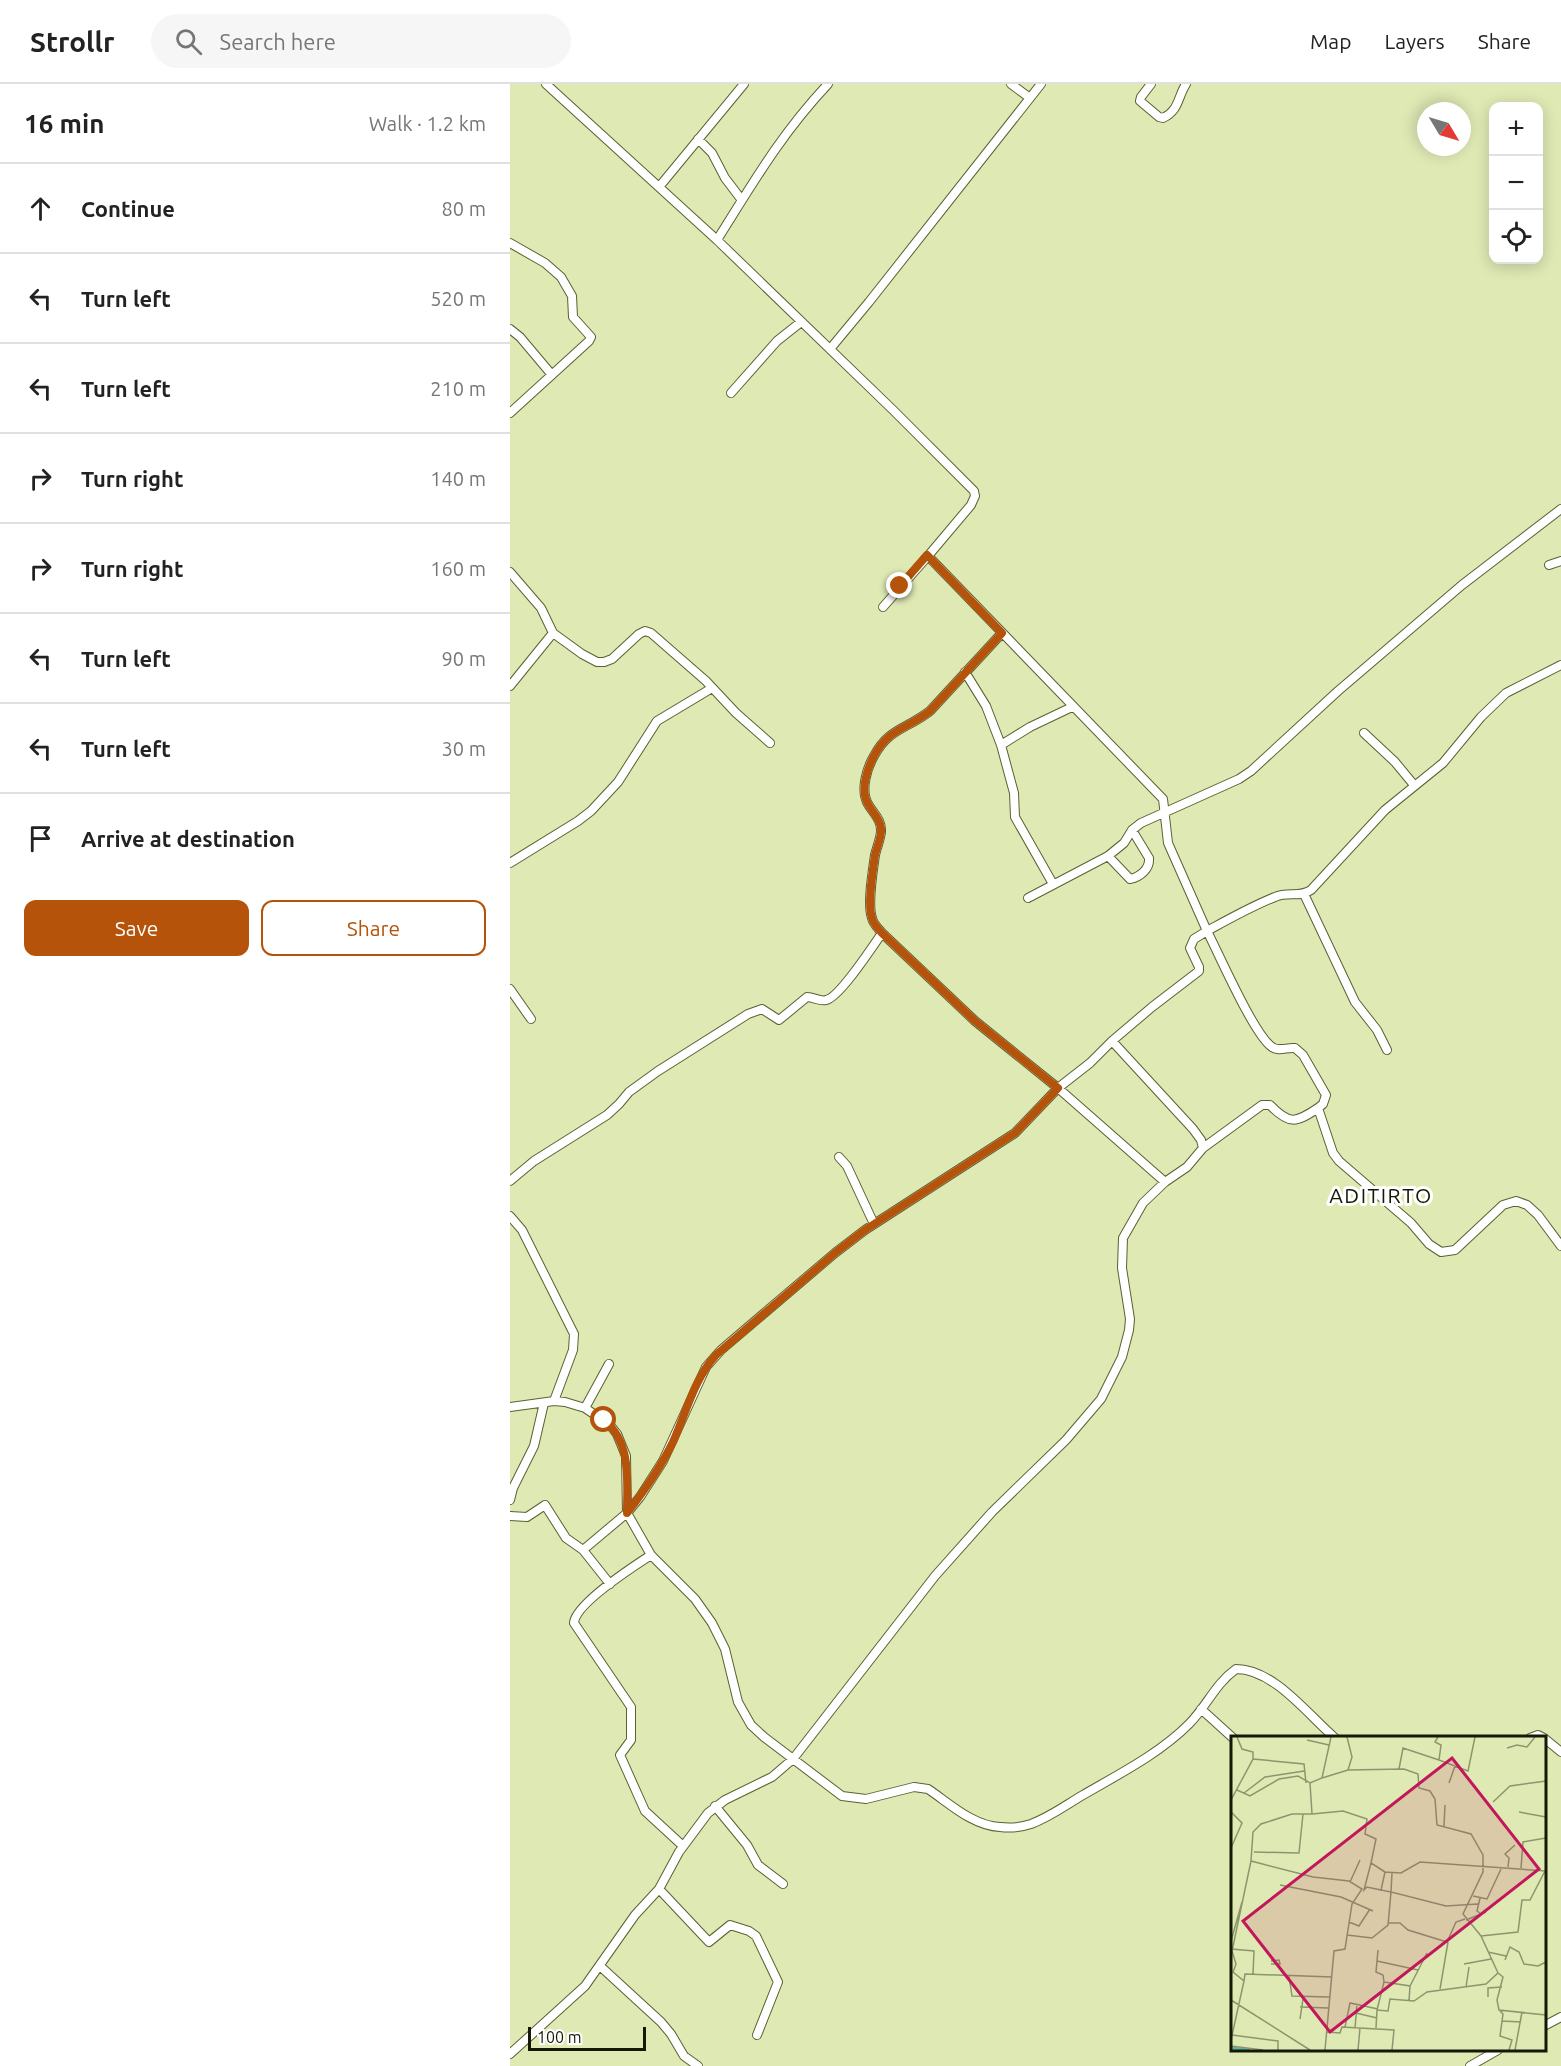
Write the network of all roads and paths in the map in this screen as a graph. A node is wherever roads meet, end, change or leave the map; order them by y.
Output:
1 (546, 84) edge
2 (744, 84) edge
3 (828, 84) edge
4 (1011, 84) edge
5 (1041, 84) edge
6 (1150, 84) edge
7 (1186, 84) edge
8 (1030, 98) junction
9 (698, 139) junction
10 (659, 186) junction
11 (741, 199) junction
12 (717, 240) junction
13 (510, 243) edge
14 (801, 322) junction
15 (510, 328) edge
16 (830, 349) junction
17 (552, 375) junction
18 (731, 393) dead end
19 (510, 413) edge
20 (1561, 509) edge
21 (927, 555) junction
22 (1561, 561) edge
23 (1549, 565) dead end
24 (510, 572) edge
25 (883, 607) dead end
26 (553, 633) junction
27 (1002, 633) junction
28 (1561, 665) edge
29 (965, 672) junction
30 (510, 686) edge
31 (712, 688) junction
32 (1072, 707) junction
33 (1364, 733) dead end
34 (770, 743) dead end
35 (1001, 745) junction
36 (1414, 785) junction
37 (1165, 811) junction
38 (1132, 830) junction
39 (1108, 856) junction
40 (510, 863) edge
41 (1053, 884) junction
42 (1304, 894) junction
43 (1028, 898) dead end
44 (1207, 931) junction
45 (882, 933) junction
46 (510, 989) edge
47 (531, 1019) dead end
48 (1112, 1041) junction
49 (1387, 1050) dead end
50 (1058, 1088) junction
51 (1318, 1108) junction
52 (1203, 1148) junction
53 (839, 1157) dead end
54 (510, 1181) edge
55 (1165, 1182) junction
56 (510, 1216) edge
57 (874, 1224) junction
58 (1561, 1246) edge
59 (609, 1364) dead end
60 (554, 1401) junction
61 (544, 1403) junction
62 (510, 1407) edge
63 (585, 1408) junction
64 (510, 1500) edge
65 (627, 1513) junction
66 (510, 1517) edge
67 (583, 1550) junction
68 (651, 1555) junction
69 (609, 1584) junction
70 (1201, 1709) junction
71 (1232, 1736) edge
72 (1334, 1736) edge
73 (1546, 1740) edge
74 (1561, 1752) edge
75 (793, 1759) junction
76 (715, 1806) junction
77 (683, 1846) junction
78 (783, 1884) dead end
79 (659, 1889) junction
80 (600, 1966) junction
81 (1561, 2017) edge
82 (1546, 2025) edge
83 (758, 2035) dead end
84 (1495, 2051) edge
85 (510, 2054) edge
86 (698, 2066) edge
87 (1470, 2066) edge

1 - 10 street
2 - 9 street
3 - 11 street
4 - 8 street
5 - 8 street
6 - 7 street
8 - 16 street
9 - 10 street
9 - 11 street
10 - 12 street
11 - 12 street
12 - 14 street
13 - 17 street
14 - 16 street
14 - 18 street
15 - 17 street
16 - 21 street
17 - 19 street
20 - 37 street
21 - 25 street
21 - 27 street
22 - 23 street
24 - 26 street
26 - 30 street
26 - 31 street
27 - 29 street
27 - 32 street
28 - 36 street
29 - 35 street
29 - 45 street
31 - 34 street
31 - 40 street
32 - 35 street
32 - 37 street
33 - 36 street
35 - 41 street
36 - 42 street
37 - 38 street
37 - 44 street
38 - 39 street
38 - 39 street
39 - 41 street
41 - 43 street
42 - 44 street
42 - 49 street
44 - 48 street
44 - 51 street
45 - 50 street
45 - 54 street
46 - 47 street
48 - 50 street
48 - 52 street
50 - 55 street
50 - 57 street
51 - 52 street
51 - 58 street
52 - 55 street
53 - 57 street
55 - 75 street
56 - 60 street
57 - 65 street
59 - 63 street
60 - 61 street
60 - 63 street
61 - 62 street
61 - 64 street
63 - 65 street
65 - 67 street
65 - 68 street
66 - 67 street
67 - 69 street
68 - 69 street
68 - 75 street
69 - 77 street
70 - 71 street
70 - 72 street
70 - 75 street
73 - 74 street
75 - 76 street
76 - 77 street
76 - 78 street
77 - 79 street
79 - 80 street
79 - 83 street
80 - 85 street
80 - 86 street
81 - 82 street
84 - 87 street

